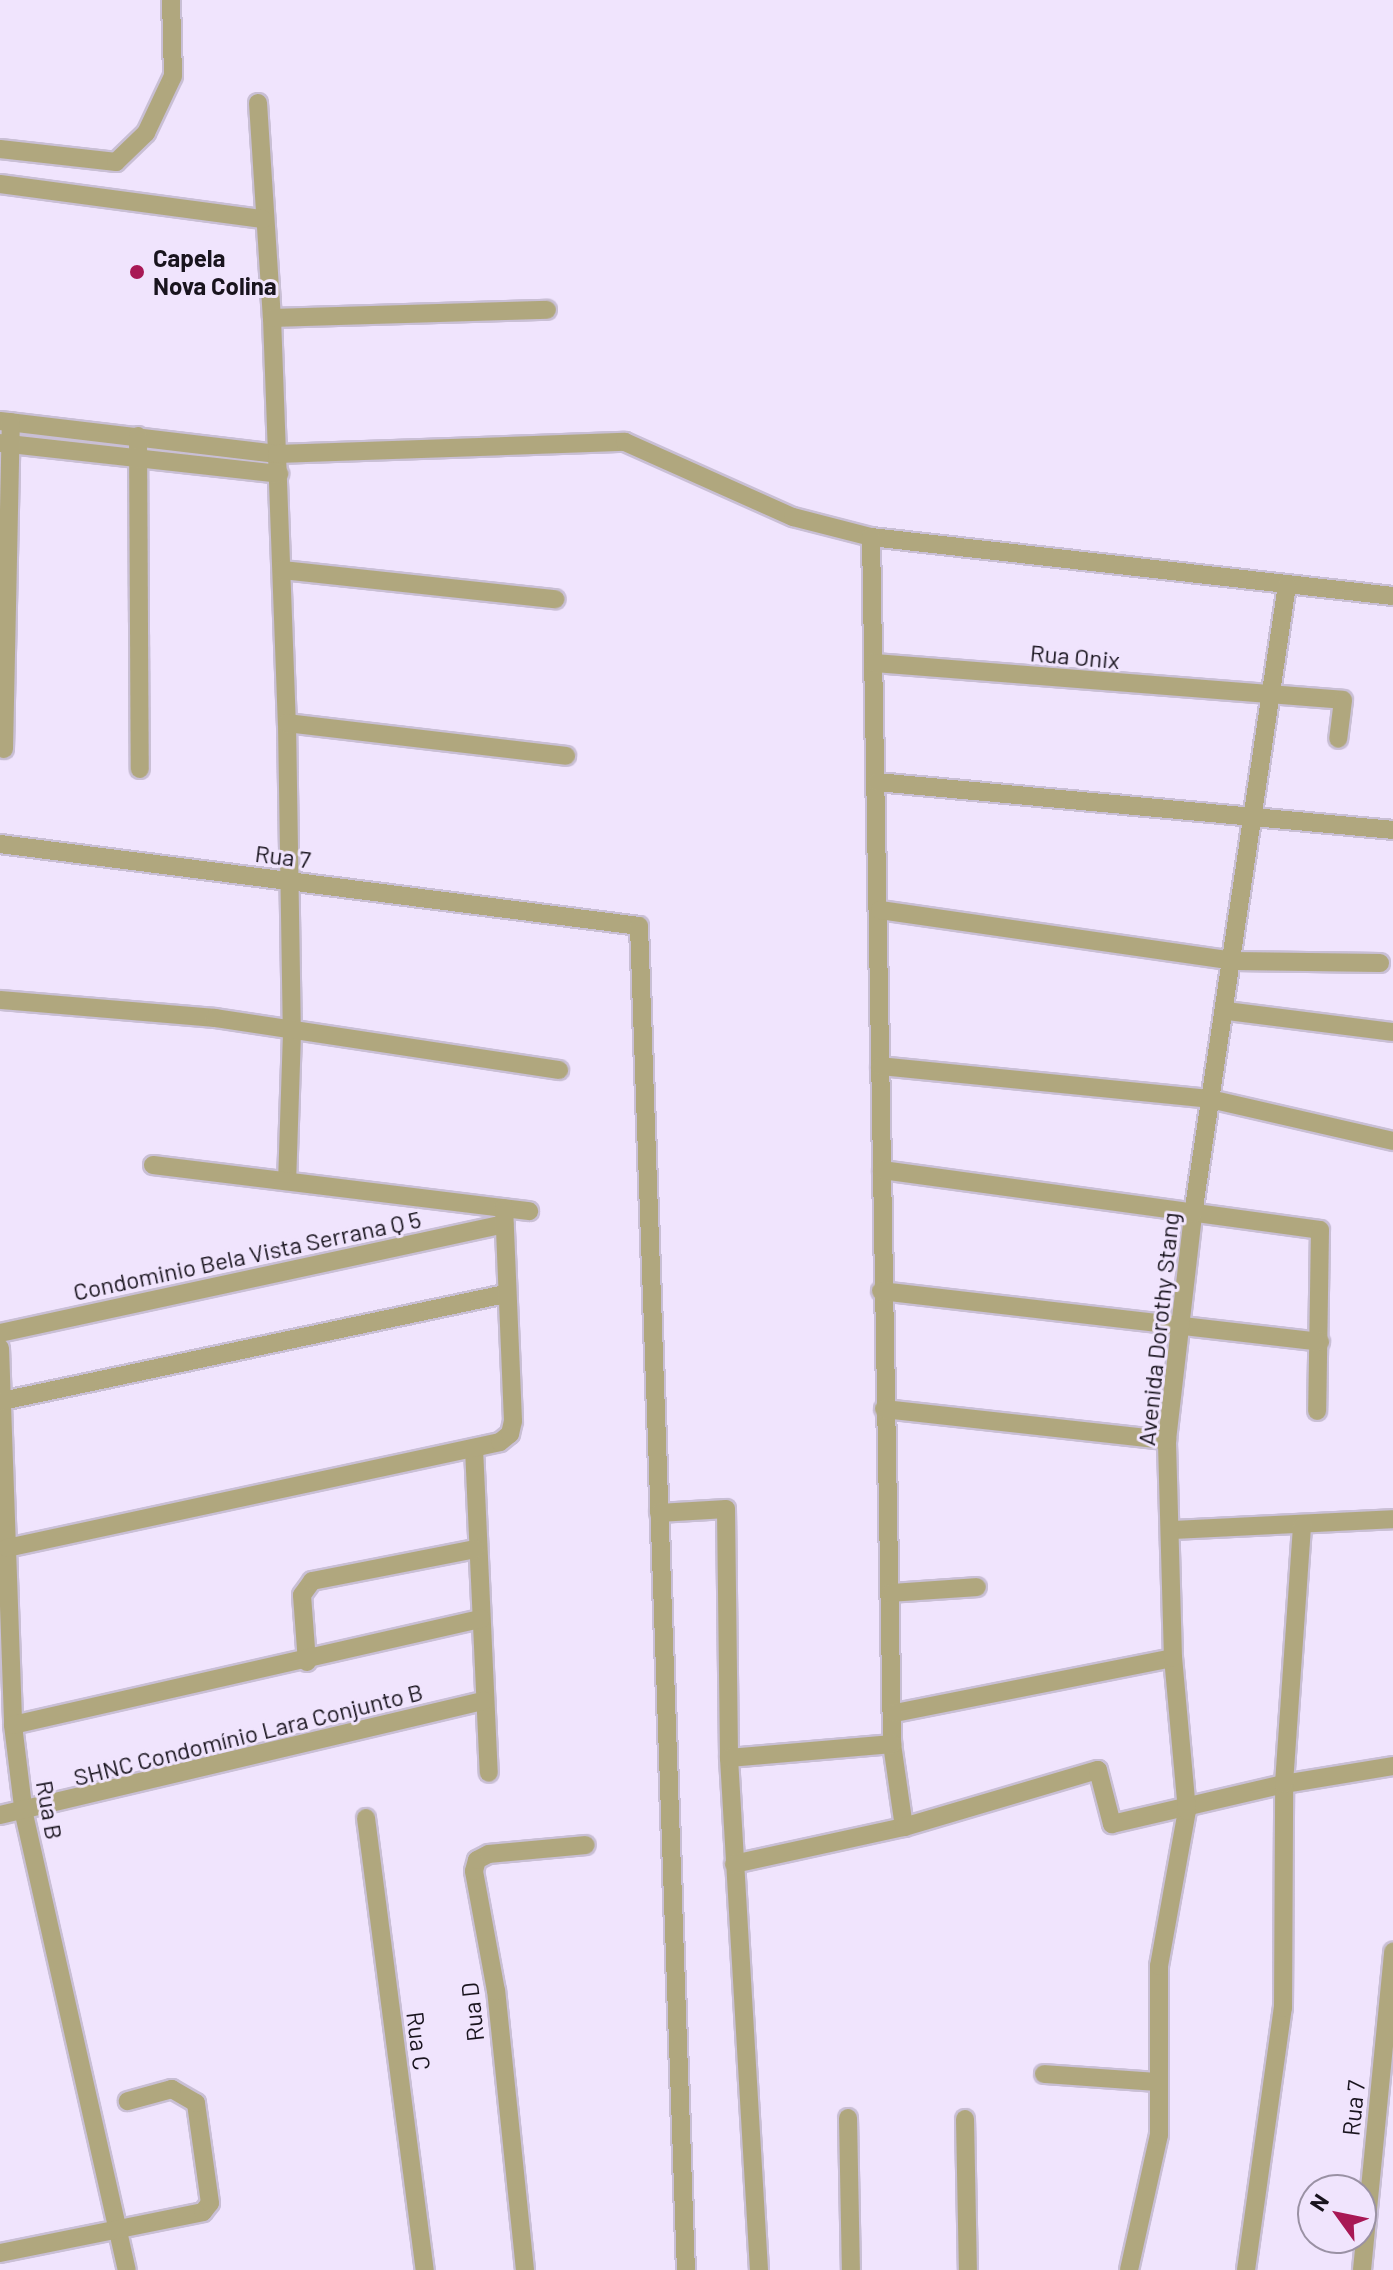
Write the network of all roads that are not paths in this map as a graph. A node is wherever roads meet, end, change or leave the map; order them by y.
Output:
1 (171, 0) edge
2 (258, 103) dead end
3 (0, 149) edge
4 (0, 184) edge
5 (263, 219) junction
6 (547, 310) dead end
7 (272, 318) junction
8 (5, 422) edge
9 (138, 436) junction
10 (4, 443) edge
11 (277, 454) junction
12 (138, 457) junction
13 (279, 474) junction
14 (871, 537) junction
15 (282, 570) junction
16 (1287, 585) junction
17 (1393, 596) edge
18 (555, 599) dead end
19 (874, 663) junction
20 (1271, 697) junction
21 (287, 723) junction
22 (1338, 739) dead end
23 (4, 749) dead end
24 (566, 756) dead end
25 (140, 769) dead end
26 (877, 782) junction
27 (1251, 816) junction
28 (1393, 830) edge
29 (0, 844) edge
30 (288, 881) junction
31 (880, 910) junction
32 (1235, 961) junction
33 (1380, 963) dead end
34 (0, 1000) edge
35 (1227, 1011) junction
36 (1393, 1032) edge
37 (292, 1033) junction
38 (880, 1066) junction
39 (559, 1070) dead end
40 (1210, 1099) junction
41 (1393, 1141) edge
42 (153, 1165) dead end
43 (882, 1170) junction
44 (287, 1180) junction
45 (529, 1211) dead end
46 (1193, 1214) junction
47 (504, 1216) junction
48 (881, 1291) junction
49 (505, 1294) junction
50 (1181, 1329) junction
51 (0, 1333) edge
52 (1320, 1342) junction
53 (0, 1348) edge
54 (2, 1401) junction
55 (884, 1409) junction
56 (1317, 1411) dead end
57 (1167, 1440) junction
58 (474, 1448) junction
59 (659, 1513) junction
60 (1393, 1519) edge
61 (3, 1523) edge
62 (1302, 1527) junction
63 (1172, 1530) junction
64 (7, 1548) junction
65 (475, 1549) junction
66 (977, 1587) dead end
67 (890, 1593) junction
68 (481, 1619) junction
69 (1173, 1658) junction
70 (307, 1662) junction
71 (484, 1701) junction
72 (895, 1713) junction
73 (13, 1725) junction
74 (892, 1744) junction
75 (729, 1758) junction
76 (1393, 1766) edge
77 (489, 1773) dead end
78 (1284, 1784) junction
79 (1187, 1811) junction
80 (24, 1814) junction
81 (0, 1815) edge
82 (366, 1818) dead end
83 (904, 1827) junction
84 (586, 1845) dead end
85 (734, 1864) junction
86 (1393, 1952) edge
87 (1044, 2074) dead end
88 (1159, 2082) junction
89 (128, 2101) dead end
90 (848, 2118) dead end
91 (965, 2119) dead end
92 (118, 2229) junction
93 (0, 2253) edge
94 (127, 2270) edge
95 (425, 2270) edge
96 (525, 2270) edge
97 (686, 2270) edge
98 (759, 2270) edge
99 (851, 2270) edge
100 (968, 2270) edge
101 (1129, 2270) edge
102 (1246, 2270) edge
103 (1362, 2270) edge

1 - 3 street
2 - 5 street
4 - 5 street
5 - 7 street
6 - 7 street
7 - 11 street
8 - 9 street
8 - 10 street
9 - 11 street
9 - 12 street
10 - 12 street
10 - 23 street
11 - 13 street
11 - 14 street
12 - 13 street
12 - 25 street
13 - 15 street
14 - 16 street
14 - 19 street
15 - 18 street
15 - 21 street
16 - 17 street
16 - 20 street, Avenida Dorothy Stang
19 - 20 street, Rua Onix
19 - 26 street
20 - 22 street, Rua Onix
20 - 27 street, Avenida Dorothy Stang
21 - 24 street
21 - 30 street
26 - 27 street
26 - 31 street
27 - 28 street
27 - 32 street, Avenida Dorothy Stang
29 - 30 street, Rua 7
30 - 37 street
30 - 59 street, Rua 7
31 - 32 street
31 - 38 street
32 - 33 street
32 - 35 street, Avenida Dorothy Stang
34 - 37 street
35 - 36 street
35 - 40 street, Avenida Dorothy Stang
37 - 39 street
37 - 44 street
38 - 40 street
38 - 43 street
40 - 41 street
40 - 46 street, Avenida Dorothy Stang
42 - 44 street, Condominio Bela Vista Serrana Q 5
43 - 46 street
43 - 48 street
44 - 47 street, Condominio Bela Vista Serrana Q 5
45 - 47 street, Condominio Bela Vista Serrana Q 5
46 - 50 street, Avenida Dorothy Stang
46 - 52 street
47 - 49 street
47 - 51 street, Condominio Bela Vista Serrana Q 5
48 - 50 street
48 - 55 street
49 - 54 street
49 - 58 street
50 - 52 street
50 - 57 street, Avenida Dorothy Stang
52 - 56 street
53 - 54 street, Rua B
54 - 61 street, Rua B
55 - 57 street
55 - 67 street
57 - 63 street, Avenida Dorothy Stang
58 - 64 street
58 - 65 street
59 - 75 street
59 - 97 street
60 - 62 street
61 - 64 street, Rua B
62 - 63 street
62 - 78 street
63 - 69 street, Avenida Dorothy Stang
64 - 73 street, Rua B
65 - 68 street
65 - 70 street
66 - 67 street
67 - 72 street
68 - 70 street
68 - 71 street
69 - 72 street
69 - 79 street, Avenida Dorothy Stang
70 - 73 street
71 - 77 street
71 - 80 street, SHNC Condomínio Lara Conjunto B
72 - 74 street
73 - 80 street, Rua B
74 - 75 street
74 - 83 street
75 - 85 street
76 - 78 street
78 - 79 street
78 - 102 street
79 - 83 street
79 - 88 street, Avenida Dorothy Stang
80 - 81 street, SHNC Condomínio Lara Conjunto B
80 - 92 street, Rua B
82 - 95 street, Rua C
83 - 85 street
84 - 96 street, Rua D
85 - 98 street
86 - 103 street, Rua 7
87 - 88 street
88 - 101 street, Avenida Dorothy Stang
89 - 92 street
90 - 99 street
91 - 100 street
92 - 93 street
92 - 94 street, Rua B

